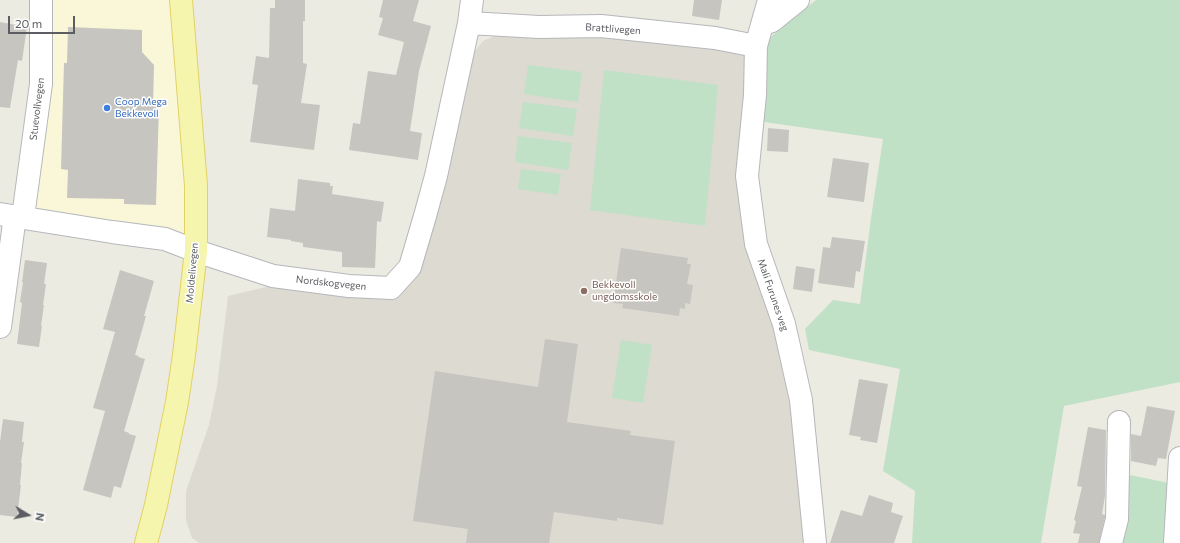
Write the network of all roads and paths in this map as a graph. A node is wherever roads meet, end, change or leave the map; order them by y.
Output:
1 (41, 0) edge
2 (181, 0) edge
3 (472, 0) edge
4 (769, 0) edge
5 (798, 0) edge
6 (469, 23) junction
7 (763, 24) junction
8 (756, 46) junction
9 (13, 216) edge
10 (196, 251) junction
11 (0, 327) edge
12 (1118, 422) dead end
13 (1180, 458) edge
14 (146, 543) edge
15 (815, 543) edge
16 (1111, 543) edge
17 (1175, 543) edge

1 - 9 street, Stuevollvegen
2 - 10 main road, Moldelivegen
3 - 6 street
4 - 7 street
5 - 7 street
6 - 8 street, Brattlivegen
6 - 10 street, Nordskogvegen
7 - 8 street
8 - 15 street, Mali Furunes veg
9 - 10 street, Nordskogvegen
9 - 11 street, Stuevollvegen
10 - 14 main road, Moldelivegen
12 - 16 street
13 - 17 street

